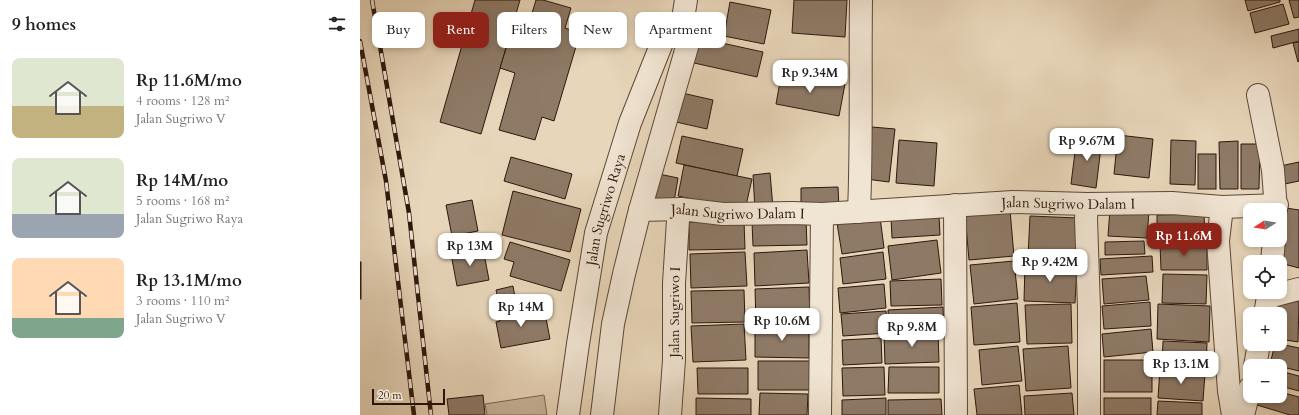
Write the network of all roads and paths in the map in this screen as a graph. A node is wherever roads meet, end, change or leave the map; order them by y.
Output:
1 (860, 0) edge
2 (685, 10) edge
3 (1258, 95) dead end
4 (1276, 203) edge
5 (1087, 204) junction
6 (955, 205) junction
7 (1222, 207) junction
8 (1243, 207) edge
9 (681, 209) junction
10 (640, 210) junction
11 (859, 212) junction
12 (822, 214) junction
13 (590, 269) junction
14 (624, 274) junction
15 (1299, 289) edge
16 (1267, 301) edge
17 (581, 323) junction
18 (613, 324) junction
19 (1246, 403) edge
20 (568, 415) edge
21 (602, 415) edge
22 (670, 415) edge
23 (820, 415) edge
24 (956, 415) edge
25 (1088, 415) edge
26 (1233, 415) edge
27 (1243, 415) edge

1 - 11 street
2 - 10 street, Jalan Sugriwo Raya
2 - 13 street, Jalan Sugriwo Raya
3 - 4 street
5 - 6 street, Jalan Sugriwo Dalam I
5 - 7 street, Jalan Sugriwo Dalam I
5 - 25 street
6 - 11 street, Jalan Sugriwo Dalam I
6 - 24 street
7 - 8 street, Jalan Sugriwo Dalam I
7 - 26 street
9 - 10 street, Jalan Sugriwo Dalam I
9 - 12 street, Jalan Sugriwo Dalam I
9 - 22 street, Jalan Sugriwo I
10 - 14 street, Jalan Sugriwo Raya
11 - 12 street, Jalan Sugriwo Dalam I
12 - 23 street
13 - 14 street
13 - 17 street, Jalan Sugriwo Raya
14 - 18 street, Jalan Sugriwo Raya
15 - 16 street
17 - 18 street
17 - 20 street, Jalan Sugriwo Raya
18 - 21 street, Jalan Sugriwo Raya
19 - 27 street

